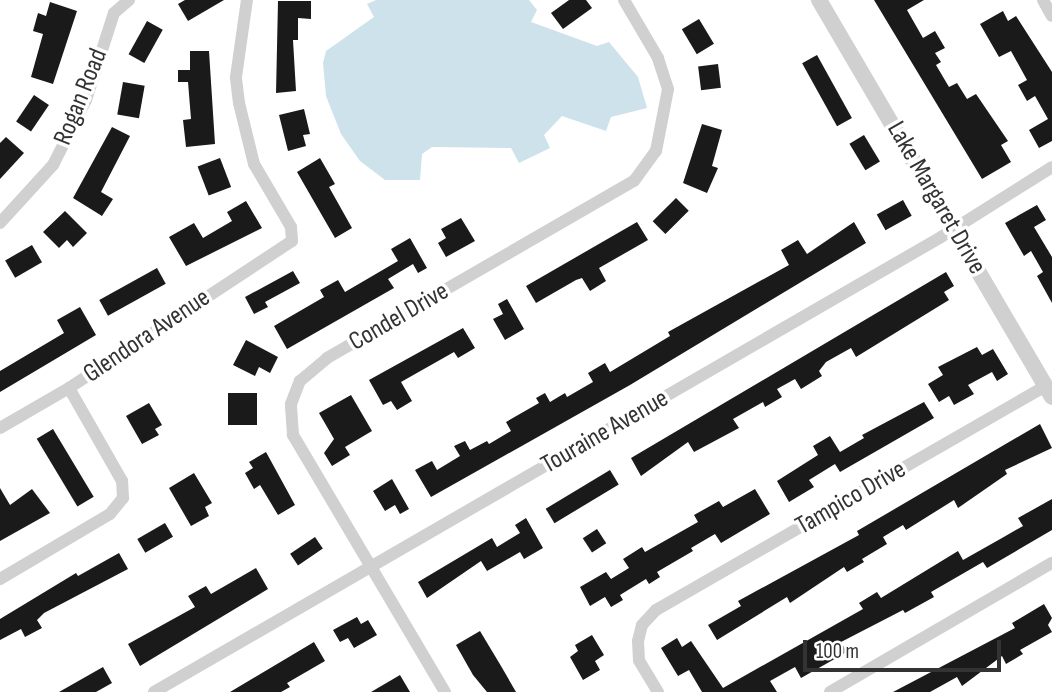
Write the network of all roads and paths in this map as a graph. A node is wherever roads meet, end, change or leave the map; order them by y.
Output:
1 (129, 0) edge
2 (247, 0) edge
3 (624, 0) edge
4 (819, 0) edge
5 (1043, 0) edge
6 (1052, 16) edge
7 (1052, 167) edge
8 (0, 223) edge
9 (953, 228) junction
10 (69, 388) junction
11 (1049, 392) edge
12 (0, 428) edge
13 (1052, 563) edge
14 (372, 568) junction
15 (0, 579) edge
16 (154, 692) edge
17 (445, 692) edge
18 (658, 692) edge
19 (830, 692) edge

1 - 8 street, Rogan Road
2 - 10 street, Glendora Avenue
3 - 14 street, Condel Drive
4 - 9 street, Lake Margaret Drive
5 - 6 street
7 - 9 street, Touraine Avenue
9 - 11 street, Lake Margaret Drive
9 - 14 street, Touraine Avenue
10 - 12 street, Glendora Avenue
10 - 15 street
11 - 18 street, Tampico Drive
13 - 19 street
14 - 16 street, Touraine Avenue
14 - 17 street, Condel Drive

